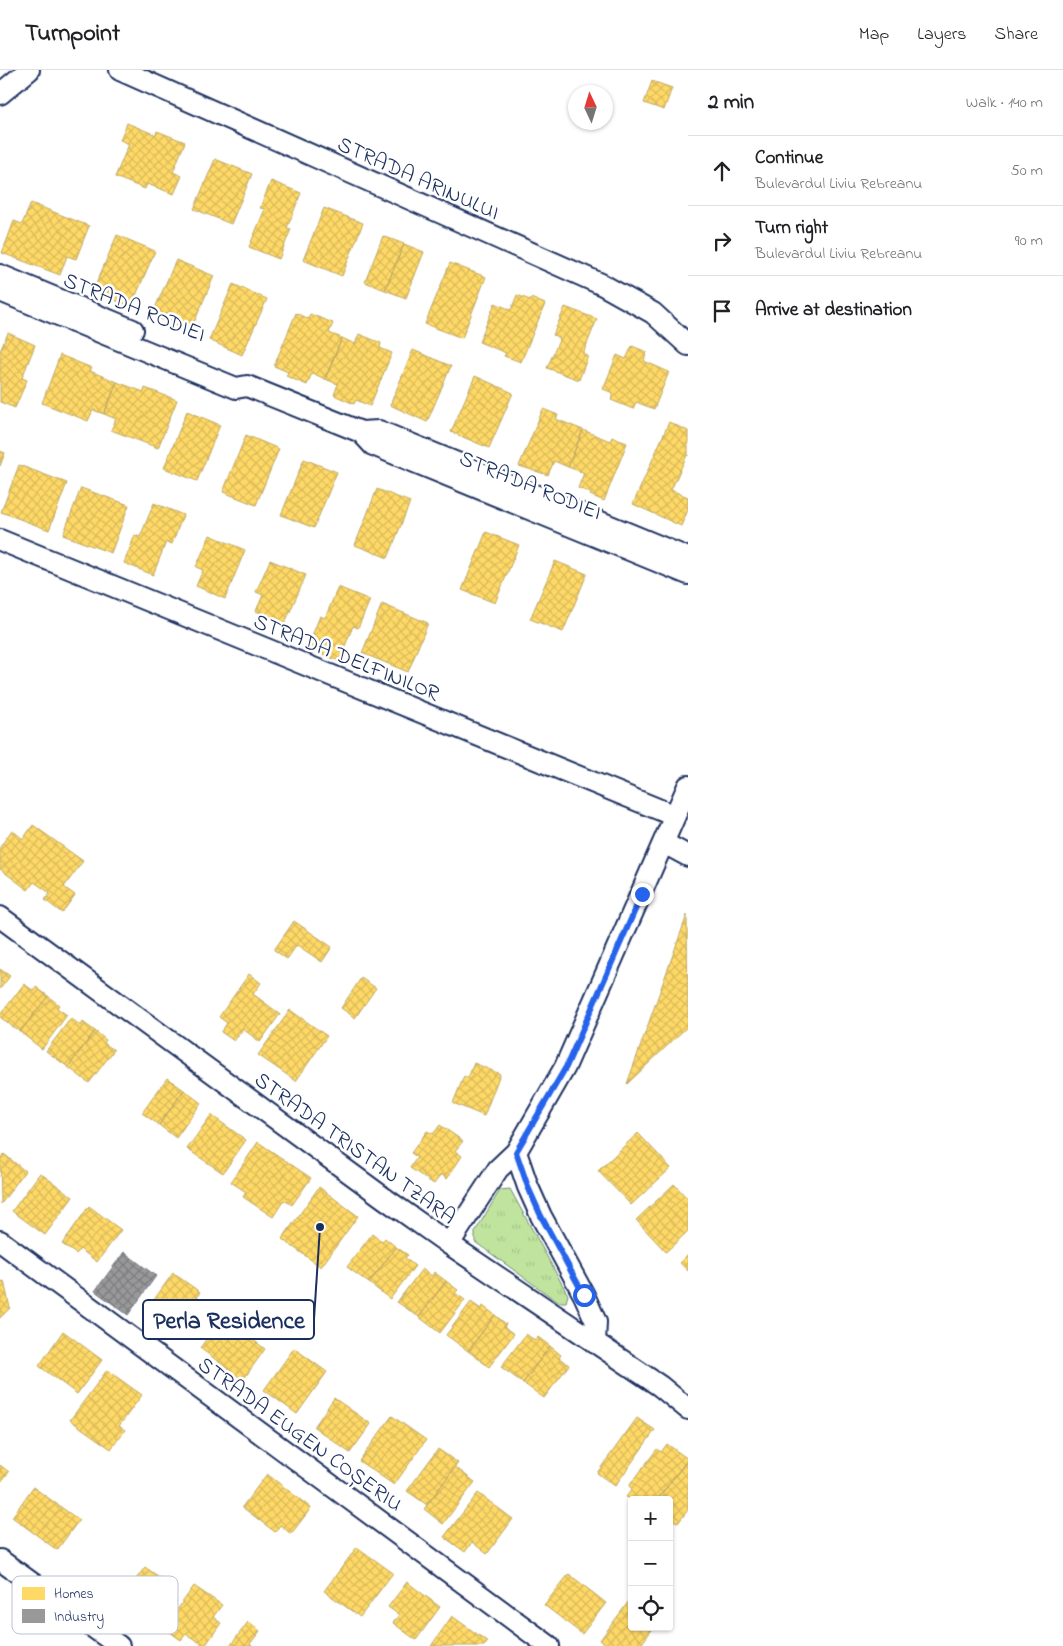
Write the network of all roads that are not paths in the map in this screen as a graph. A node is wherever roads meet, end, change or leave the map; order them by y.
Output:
1 (29, 70) edge
2 (120, 70) edge
3 (0, 94) edge
4 (0, 275) edge
5 (0, 291) edge
6 (688, 345) edge
7 (248, 386) junction
8 (361, 432) junction
9 (0, 540) edge
10 (688, 558) edge
11 (688, 574) edge
12 (688, 786) edge
13 (675, 816) junction
14 (664, 843) junction
15 (688, 856) edge
16 (0, 917) edge
17 (516, 1152) junction
18 (0, 1241) edge
19 (449, 1244) junction
20 (596, 1342) junction
21 (688, 1409) edge
22 (0, 1560) edge
23 (22, 1576) edge
24 (102, 1634) edge
25 (119, 1646) edge
26 (549, 1646) edge

1 - 3 street
2 - 6 street, STRADA ARINULUI
4 - 7 street, STRADA RODIEI
5 - 7 street, STRADA RODIEI
7 - 8 street, STRADA RODIEI
8 - 10 street, STRADA RODIEI
8 - 11 street, STRADA RODIEI
9 - 13 street, STRADA DELFINILOR
12 - 13 street
13 - 14 street
14 - 15 street
14 - 17 street
16 - 19 street, STRADA TRISTAN TZARA
17 - 19 street
17 - 20 street
18 - 26 street, STRADA EUGEN COȘERIU
19 - 20 street, STRADA TRISTAN TZARA
20 - 21 street, STRADA TRISTAN TZARA
22 - 23 street
24 - 25 street

